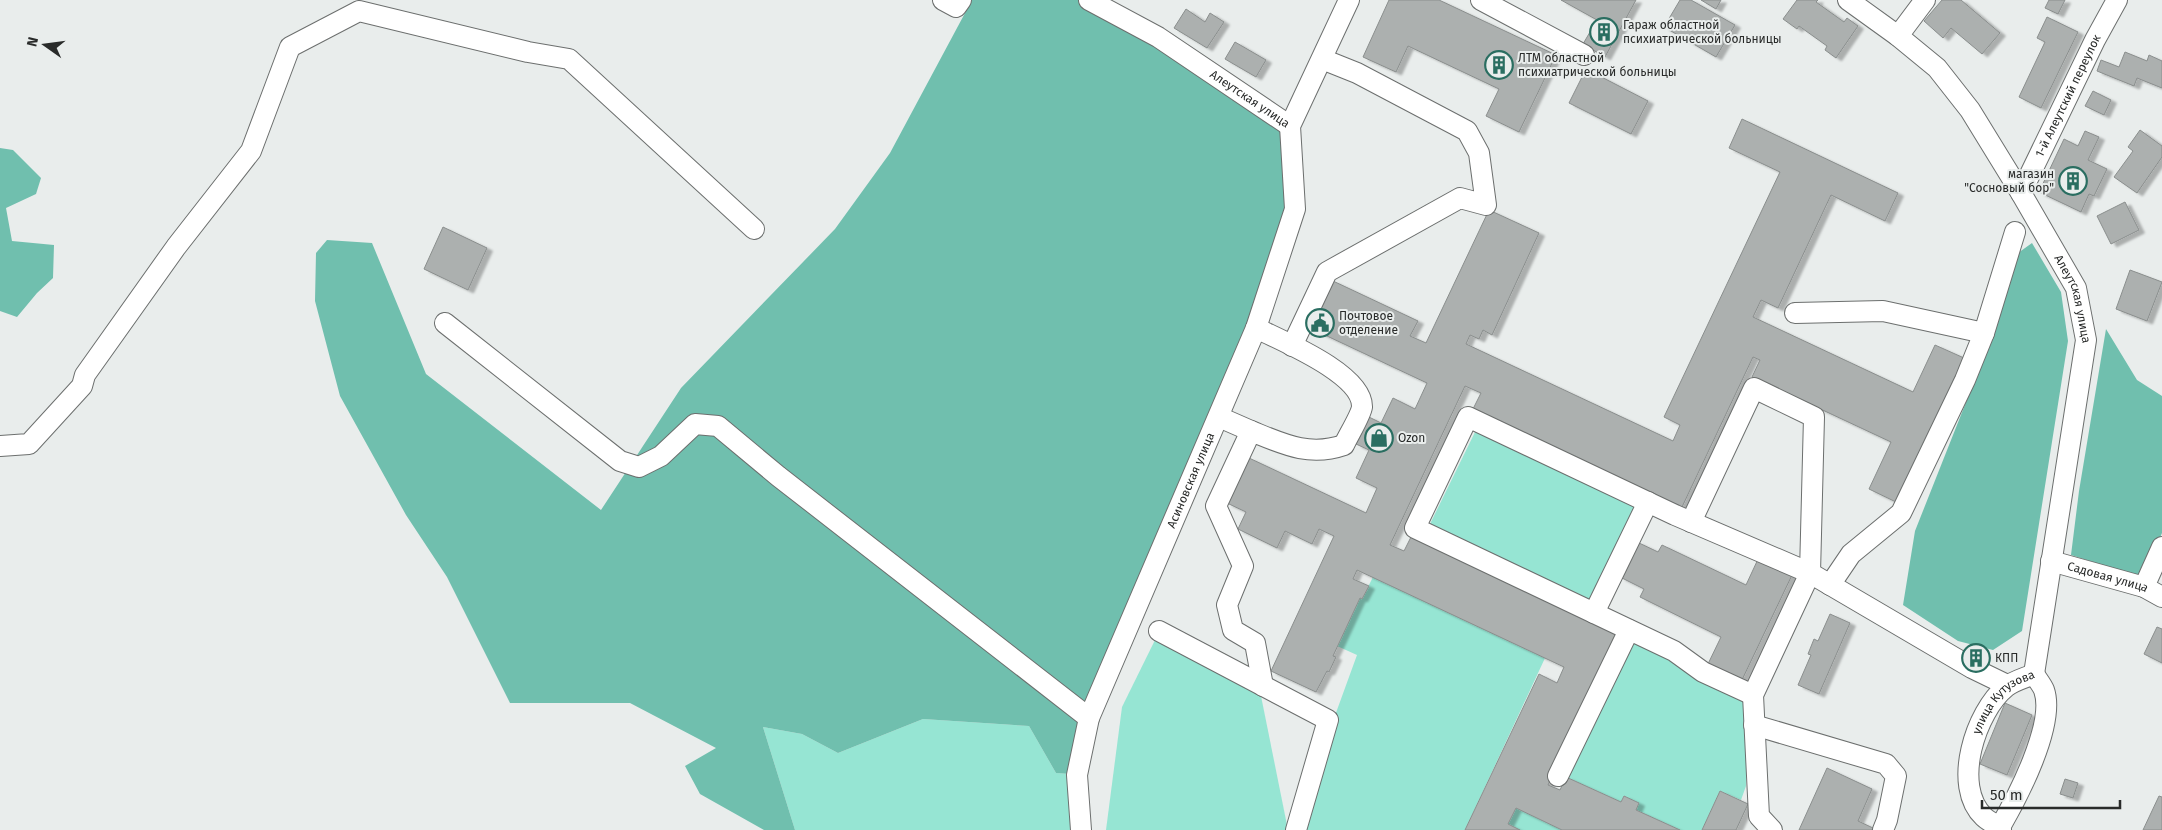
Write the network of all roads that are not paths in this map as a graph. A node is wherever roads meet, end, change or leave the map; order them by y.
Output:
1 (943, 0) edge
2 (961, 0) edge
3 (1090, 0) edge
4 (1350, 0) edge
5 (1481, 0) edge
6 (1848, 0) edge
7 (1926, 0) edge
8 (2117, 0) edge
9 (1898, 36) junction
10 (1584, 55) dead end
11 (1322, 59) junction
12 (1290, 126) junction
13 (2021, 193) junction
14 (754, 229) dead end
15 (2015, 232) dead end
16 (1795, 313) dead end
17 (444, 323) dead end
18 (1256, 328) junction
19 (1984, 333) junction
20 (1292, 346) junction
21 (1219, 417) junction
22 (1251, 431) junction
23 (0, 446) edge
24 (1186, 492) junction
25 (1648, 502) junction
26 (1216, 506) junction
27 (1691, 522) junction
28 (2162, 547) edge
29 (2050, 561) junction
30 (1810, 573) junction
31 (1830, 585) junction
32 (2144, 587) junction
33 (2162, 597) edge
34 (1594, 613) junction
35 (1630, 630) junction
36 (1159, 631) dead end
37 (2034, 674) junction
38 (1263, 686) junction
39 (2007, 686) junction
40 (1752, 695) junction
41 (1089, 718) junction
42 (1754, 725) junction
43 (1558, 776) dead end
44 (2000, 829) edge
45 (1081, 830) edge
46 (1296, 830) edge
47 (1772, 830) edge
48 (1883, 830) edge

1 - 2 street
3 - 12 street, Алеутская улица
4 - 11 street, Алеутская улица
5 - 10 street
6 - 9 street, Алеутская улица
7 - 9 street
8 - 13 street, 1-й Алеутский переулок
9 - 13 street, Алеутская улица
11 - 12 street, Алеутская улица
11 - 20 street
12 - 18 street, Асиновская улица
13 - 29 street, Алеутская улица
14 - 23 street
15 - 19 street
16 - 19 street
17 - 41 street
18 - 20 street
18 - 21 street, Асиновская улица
19 - 31 street
20 - 22 street
21 - 22 street
21 - 24 street, Асиновская улица
22 - 26 street
24 - 26 street
24 - 41 street, Асиновская улица
25 - 27 street
25 - 34 street
25 - 34 street
26 - 38 street
27 - 30 street
27 - 30 street
28 - 32 street
29 - 32 street, Садовая улица
29 - 37 street, Алеутская улица
30 - 31 street
30 - 40 street
31 - 39 street
32 - 33 street, Садовая улица
34 - 35 street
35 - 40 street
35 - 43 street
36 - 38 street
37 - 39 street, улица Кутузова
37 - 44 street, улица Кутузова
38 - 46 street
39 - 44 street, улица Кутузова
40 - 42 street
41 - 45 street, Асиновская улица
42 - 47 street
42 - 48 street

